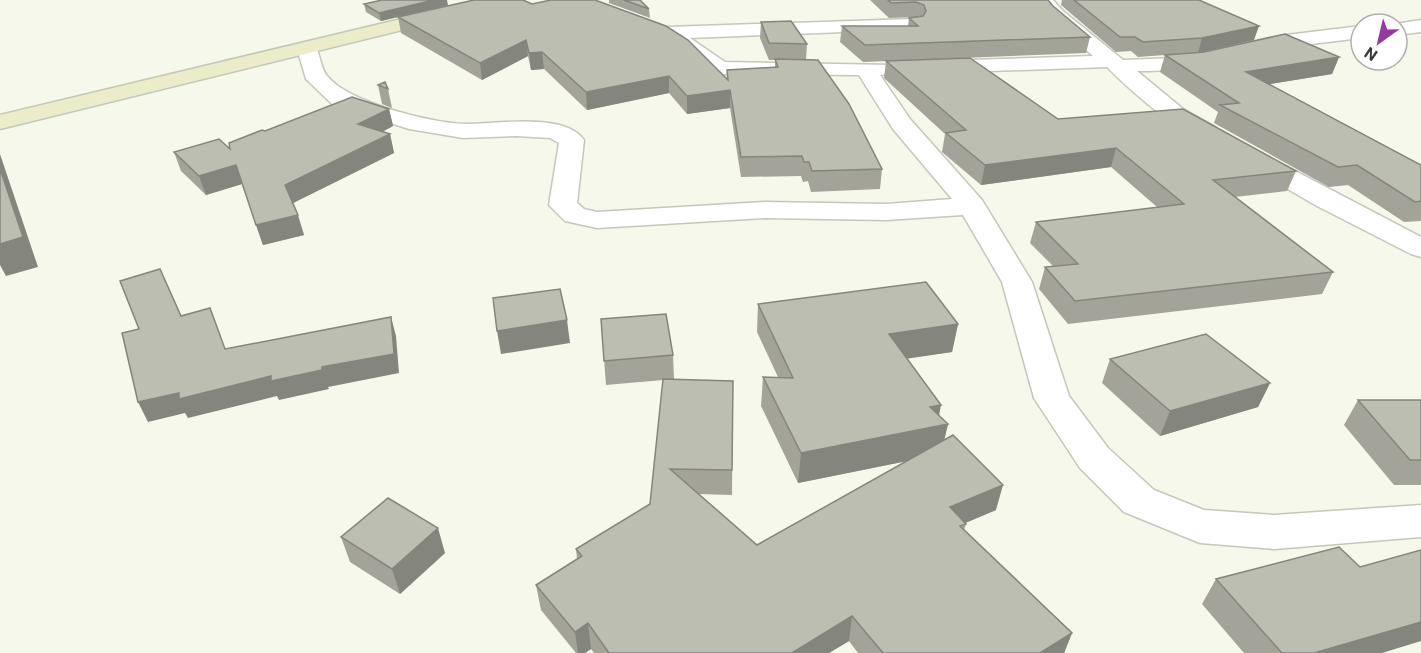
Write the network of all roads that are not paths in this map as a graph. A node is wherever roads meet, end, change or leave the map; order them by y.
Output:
1 (502, 0) edge
2 (1044, 0) edge
3 (913, 25) edge
4 (646, 26) edge
5 (667, 33) junction
6 (1349, 33) edge
7 (308, 48) junction
8 (1114, 64) junction
9 (866, 70) junction
10 (0, 122) edge
11 (972, 206) junction
12 (1418, 245) edge
13 (1421, 521) edge

1 - 7 main road
2 - 8 street
3 - 5 street
4 - 5 street
5 - 9 street
6 - 8 street
7 - 10 main road
7 - 11 street
8 - 9 street
8 - 12 street
9 - 11 street
11 - 13 street

